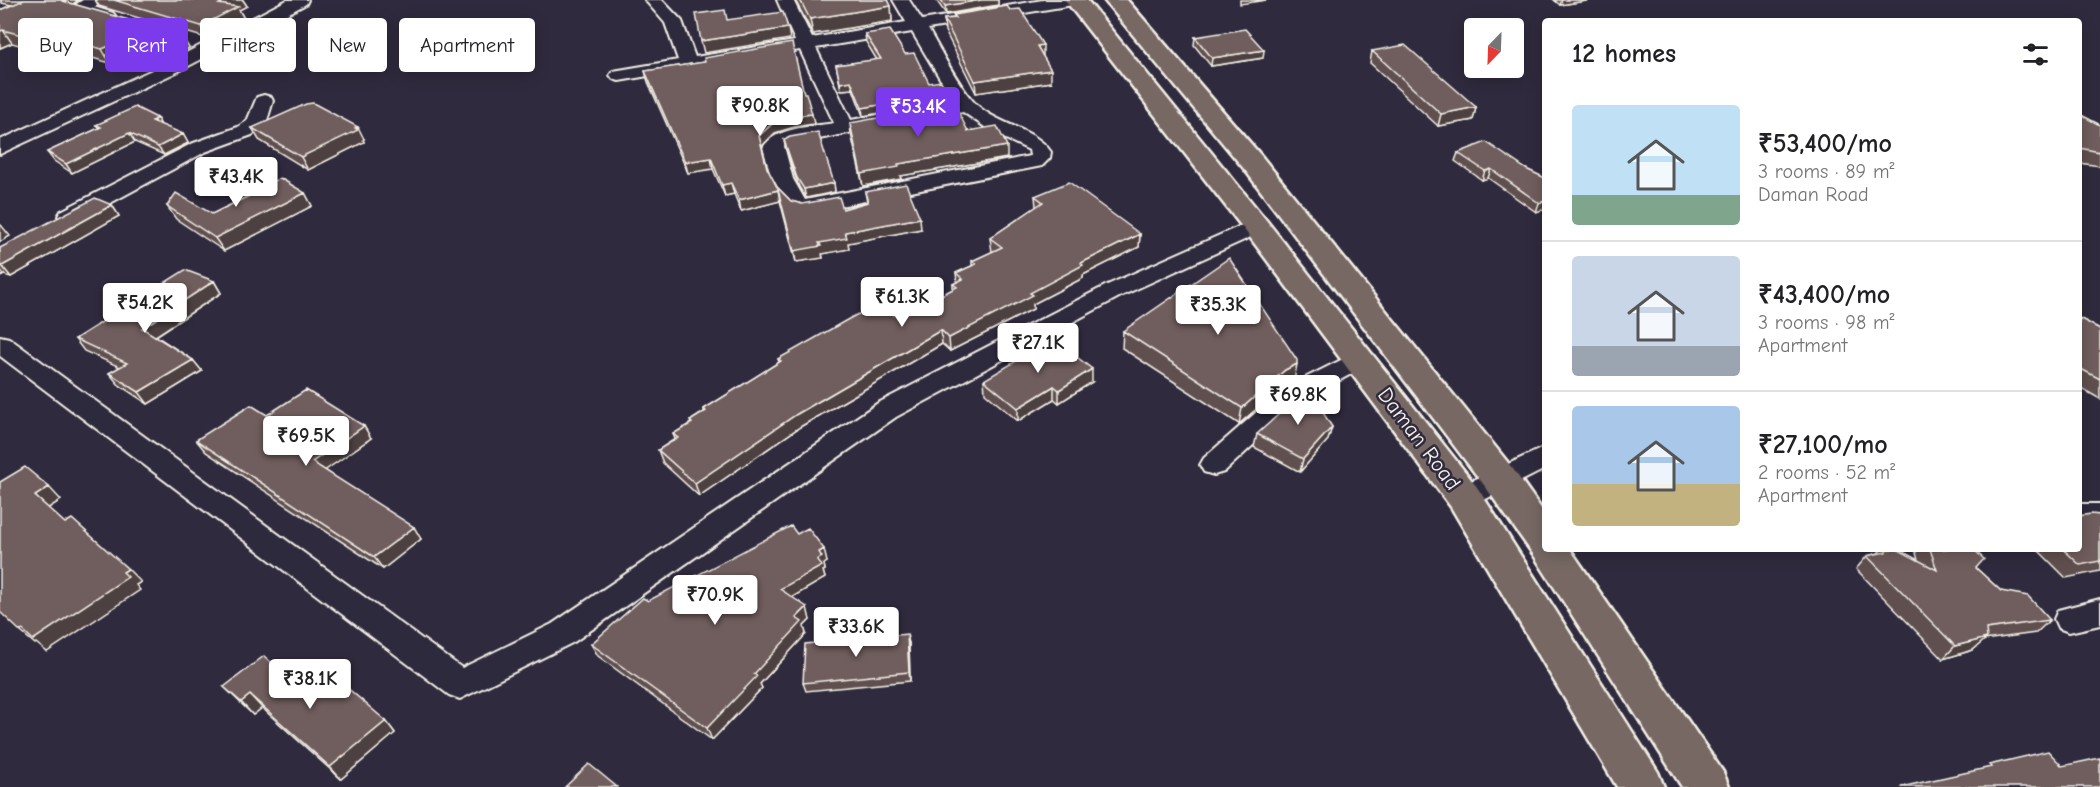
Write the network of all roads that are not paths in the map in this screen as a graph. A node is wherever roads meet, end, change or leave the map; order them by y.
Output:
1 (97, 0) edge
2 (300, 0) edge
3 (653, 0) edge
4 (786, 0) edge
5 (901, 0) edge
6 (1075, 0) edge
7 (1114, 0) edge
8 (111, 18) edge
9 (266, 18) edge
10 (917, 26) junction
11 (806, 44) junction
12 (200, 53) edge
13 (688, 63) junction
14 (619, 75) dead end
15 (264, 101) dead end
16 (966, 106) junction
17 (845, 127) junction
18 (0, 148) edge
19 (52, 225) edge
20 (1256, 226) junction
21 (0, 344) edge
22 (1359, 359) junction
23 (1542, 458) edge
24 (1214, 465) dead end
25 (1500, 479) junction
26 (1464, 497) junction
27 (2082, 515) edge
28 (2100, 515) edge
29 (1542, 539) edge
30 (1551, 552) edge
31 (2100, 612) edge
32 (2069, 619) dead end
33 (1642, 787) edge
34 (1707, 787) edge

1 - 8 street
2 - 9 street
3 - 13 street
4 - 11 street
5 - 10 street
6 - 10 street
6 - 20 main road, Daman Road
7 - 25 main road
10 - 11 street
10 - 16 street
11 - 13 street
11 - 17 street
12 - 18 street
13 - 14 street
15 - 19 street
16 - 17 street
16 - 17 street
20 - 21 street
20 - 22 main road, Daman Road
22 - 24 street
22 - 26 main road, Daman Road
23 - 25 street
25 - 26 street
25 - 29 main road
26 - 33 main road, Daman Road
27 - 28 street
30 - 34 main road
31 - 32 street

